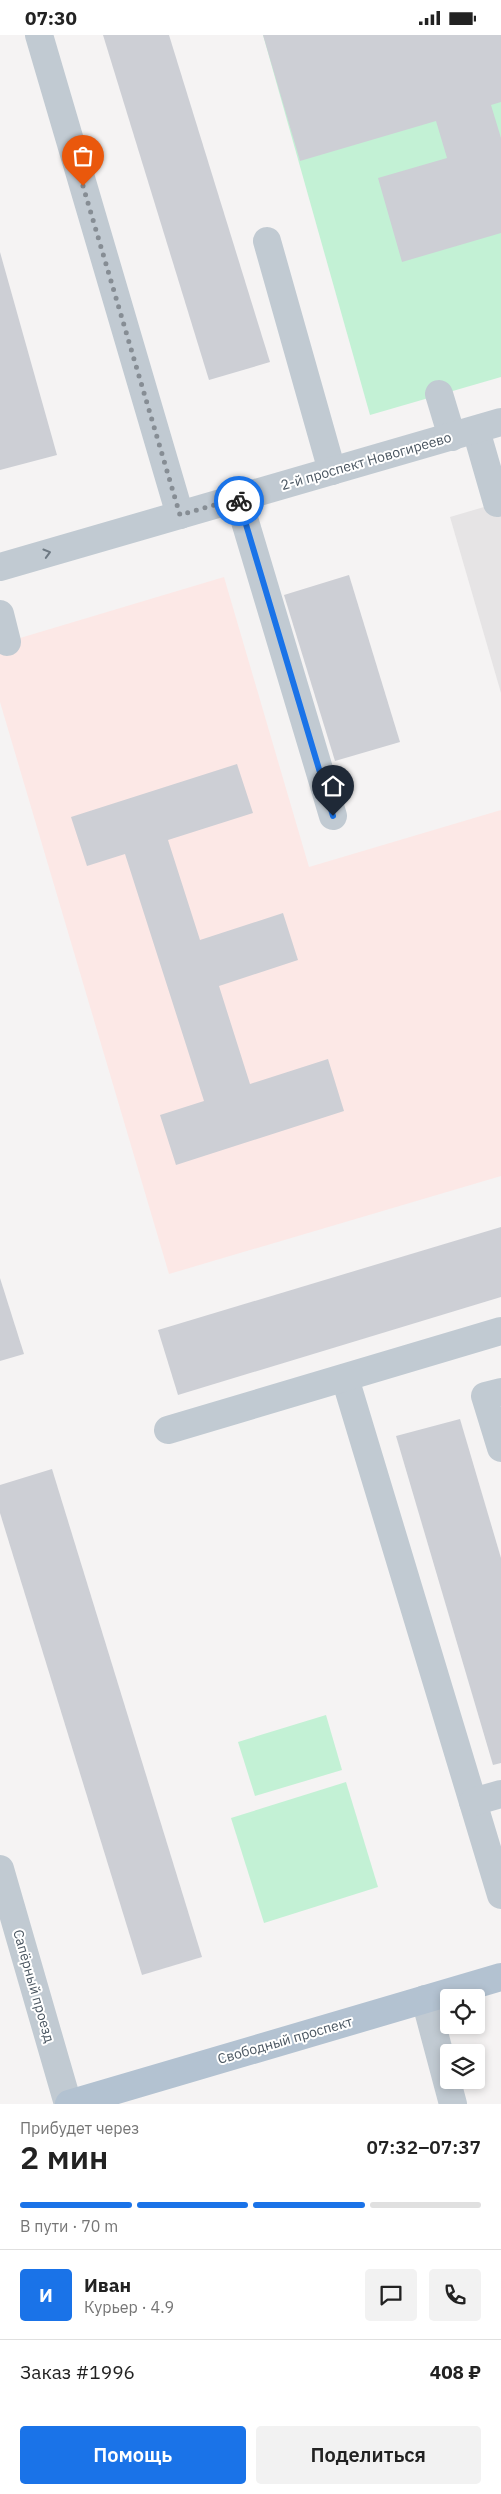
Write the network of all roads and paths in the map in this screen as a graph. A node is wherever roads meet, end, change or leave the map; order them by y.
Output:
1 (39, 35) edge
2 (267, 241) dead end
3 (440, 394) dead end
4 (476, 430) edge
5 (332, 471) junction
6 (238, 498) junction
7 (497, 503) dead end
8 (180, 515) junction
9 (0, 567) edge
10 (0, 614) edge
11 (7, 642) dead end
12 (333, 816) dead end
13 (501, 1331) edge
14 (345, 1378) junction
15 (501, 1391) edge
16 (168, 1431) dead end
17 (501, 1448) edge
18 (501, 1794) edge
19 (473, 1802) junction
20 (0, 1869) edge
21 (501, 1895) edge
22 (501, 1977) edge
23 (425, 1999) junction
24 (68, 2104) edge
25 (453, 2104) edge

1 - 8 street
2 - 5 street
3 - 4 street
4 - 5 street, 2-й проспект Новогиреево
4 - 7 street
5 - 6 street, 2-й проспект Новогиреево
6 - 8 street, 2-й проспект Новогиреево
6 - 12 street
9 -> 8 street, 2-й проспект Новогиреево
10 - 11 street
13 - 14 street
14 - 16 street
14 - 19 street
15 - 17 street
18 - 19 street
19 - 21 street
20 - 24 street, Сапёрный проезд
22 - 23 main road, Свободный проспект
23 - 24 main road, Свободный проспект
23 - 25 street

